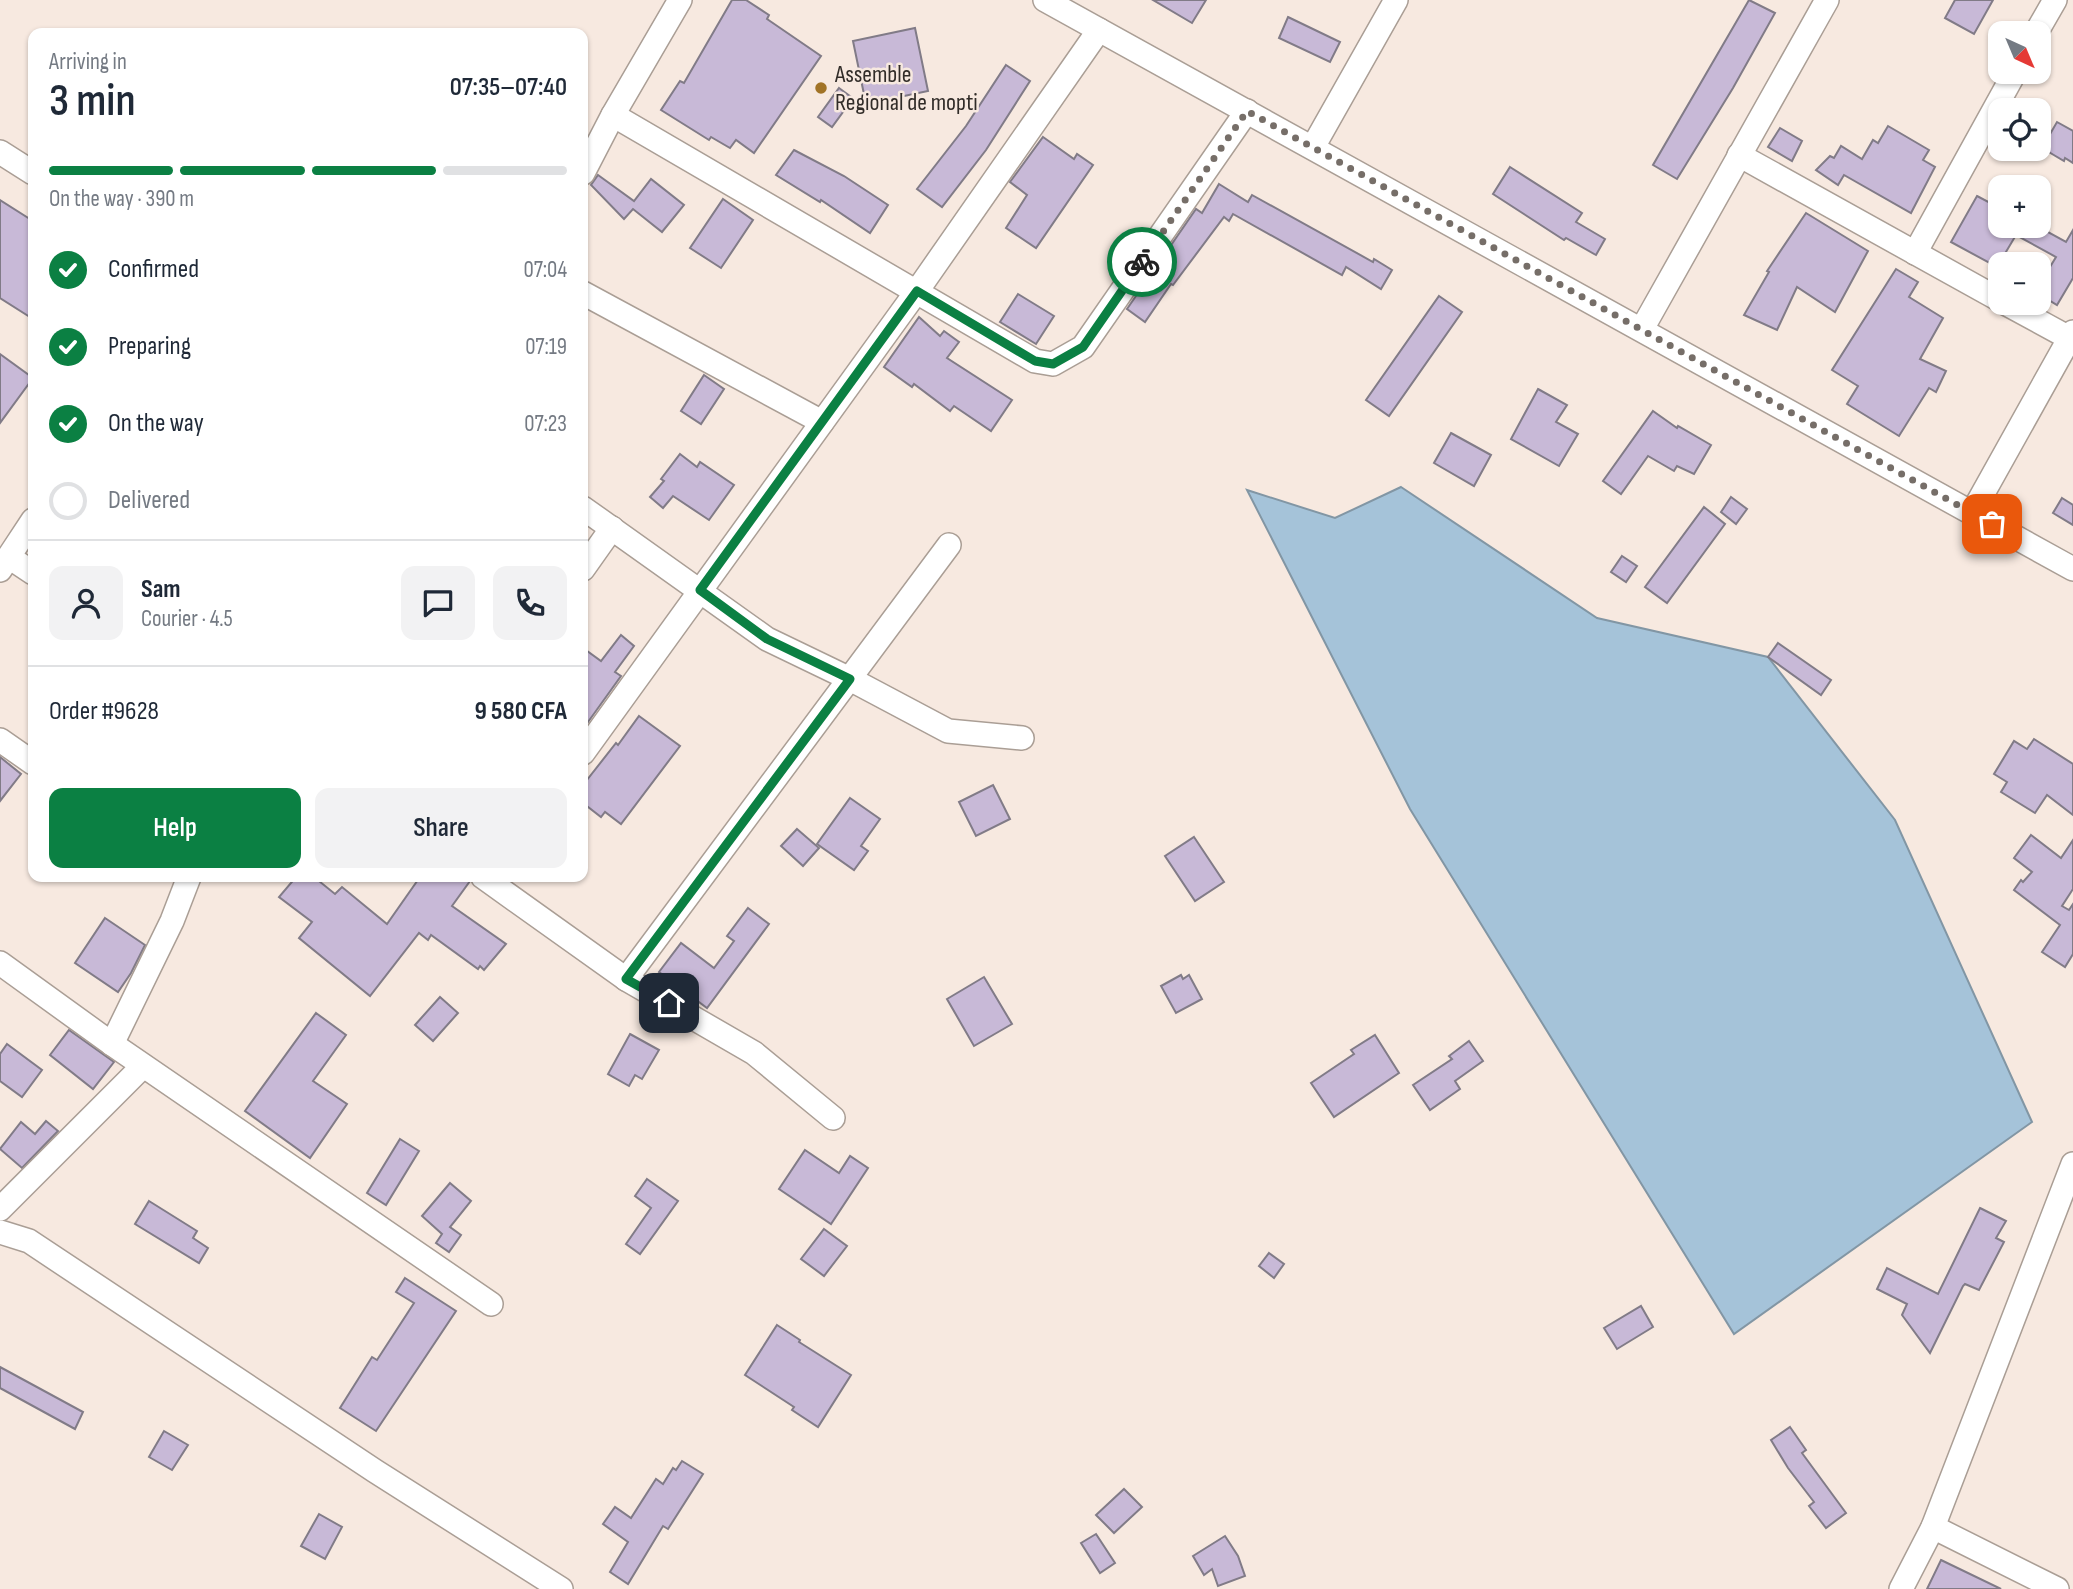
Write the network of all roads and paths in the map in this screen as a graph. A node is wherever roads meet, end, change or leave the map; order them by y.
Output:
1 (680, 0) edge
2 (1045, 0) edge
3 (1396, 0) edge
4 (1827, 0) edge
5 (2055, 0) edge
6 (2043, 21) edge
7 (1099, 30) junction
8 (2008, 84) edge
9 (1247, 111) junction
10 (613, 115) junction
11 (1314, 148) junction
12 (0, 152) edge
13 (1740, 155) junction
14 (588, 163) edge
15 (28, 170) edge
16 (1915, 253) junction
17 (917, 291) junction
18 (1988, 293) edge
19 (588, 296) edge
20 (2029, 315) edge
21 (1642, 329) junction
22 (2072, 337) edge
23 (822, 422) junction
24 (588, 511) edge
25 (1972, 513) junction
26 (28, 527) edge
27 (612, 528) junction
28 (949, 545) dead end
29 (588, 562) edge
30 (4, 563) edge
31 (2073, 569) edge
32 (28, 571) edge
33 (700, 590) junction
34 (850, 679) junction
35 (1022, 738) dead end
36 (0, 740) edge
37 (588, 746) edge
38 (28, 760) edge
39 (187, 882) edge
40 (494, 882) edge
41 (0, 963) edge
42 (626, 979) junction
43 (112, 1044) junction
44 (144, 1066) junction
45 (833, 1118) dead end
46 (2073, 1164) edge
47 (0, 1209) edge
48 (0, 1232) edge
49 (491, 1304) dead end
50 (1933, 1527) junction
51 (561, 1589) edge
52 (1902, 1589) edge
53 (2057, 1589) edge

1 - 10 street
2 - 7 street
3 - 11 street
4 - 13 street
5 - 6 street
7 - 9 street
7 - 17 street
8 - 16 street
9 - 11 street
9 - 17 street
10 - 14 street
10 - 17 street
11 - 21 street
12 - 15 street
13 - 16 street
13 - 21 street
16 - 18 street
17 - 23 street
19 - 23 street
20 - 22 street
21 - 25 street
22 - 25 street
23 - 33 street
24 - 27 street
25 - 31 street
26 - 30 street
27 - 29 street
27 - 33 street
28 - 34 street
30 - 32 street
33 - 34 street
33 - 37 street
34 - 35 street
34 - 42 street
36 - 38 street
39 - 43 street
40 - 42 street
41 - 43 street
42 - 45 street
43 - 44 street
44 - 47 street
44 - 49 street
46 - 50 street
48 - 51 street
50 - 52 street
50 - 53 street

